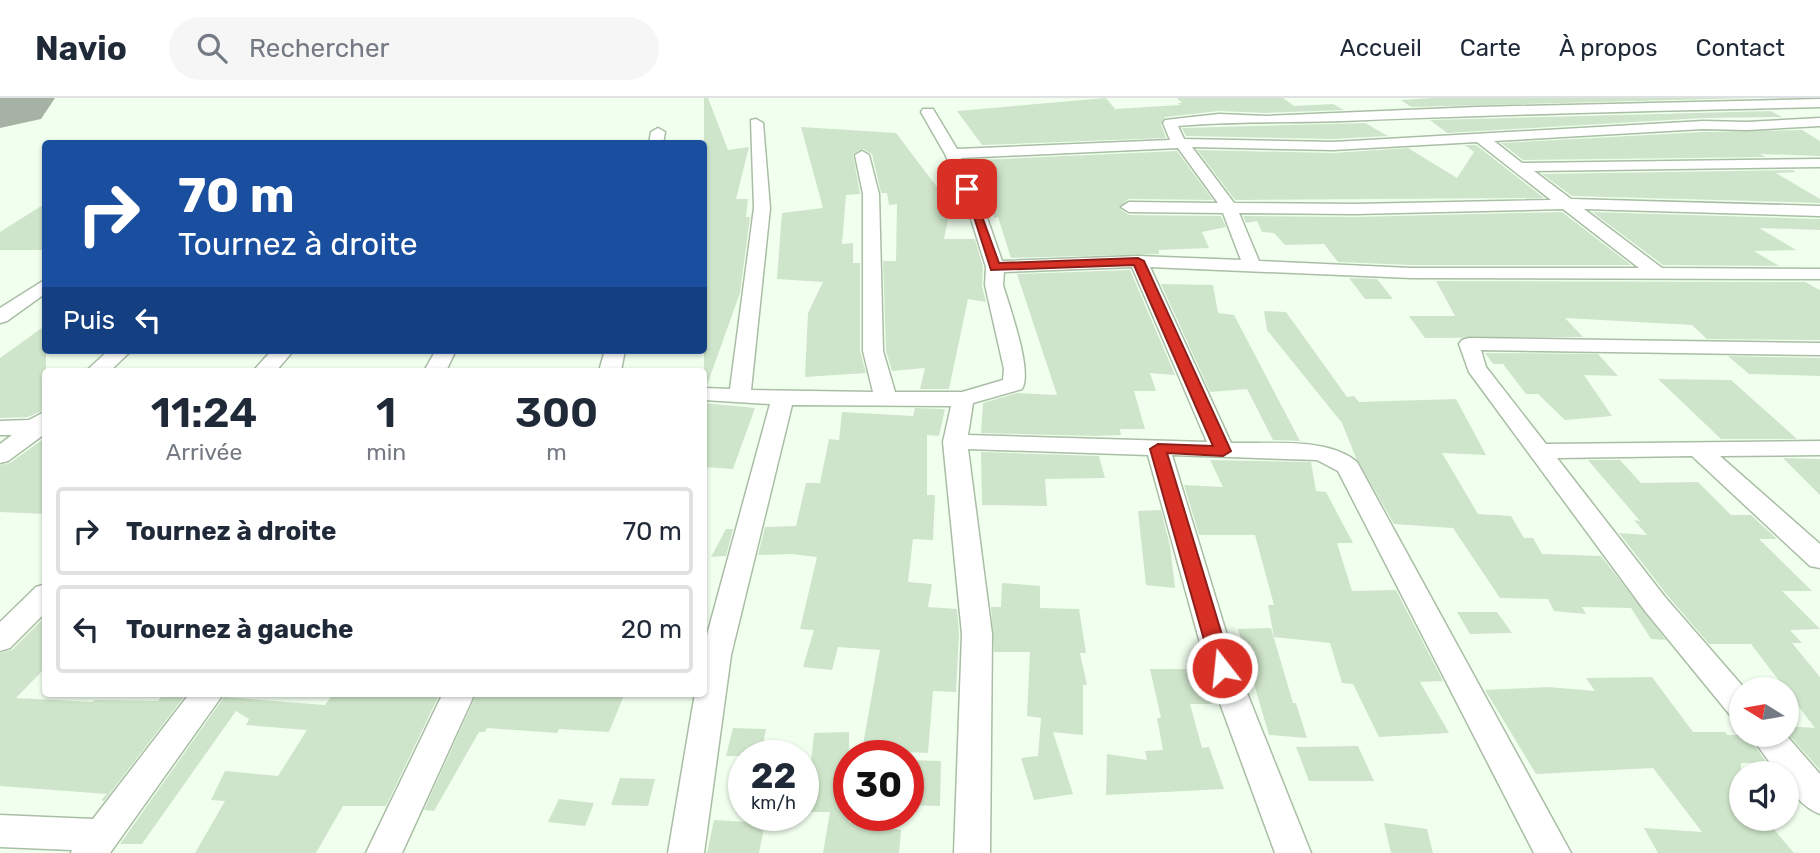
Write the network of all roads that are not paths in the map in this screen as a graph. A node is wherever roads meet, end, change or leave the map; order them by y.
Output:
1 (1820, 103) edge
2 (928, 112) dead end
3 (1820, 122) edge
4 (756, 123) dead end
5 (1481, 138) junction
6 (1182, 144) junction
7 (952, 154) junction
8 (862, 155) dead end
9 (1820, 163) edge
10 (1521, 167) junction
11 (1569, 204) junction
12 (1129, 207) dead end
13 (1229, 207) junction
14 (1820, 211) edge
15 (1138, 261) junction
16 (1252, 265) junction
17 (995, 267) junction
18 (1820, 274) edge
19 (1659, 275) junction
20 (42, 287) edge
21 (0, 317) edge
22 (1820, 349) edge
23 (117, 354) edge
24 (280, 354) edge
25 (101, 368) edge
26 (267, 368) edge
27 (707, 394) edge
28 (740, 394) junction
29 (783, 398) junction
30 (886, 398) junction
31 (963, 399) junction
32 (42, 424) edge
33 (0, 428) edge
34 (956, 442) junction
35 (1697, 448) junction
36 (1158, 449) junction
37 (1820, 449) edge
38 (1223, 451) junction
39 (1541, 451) junction
40 (0, 456) edge
41 (1820, 559) edge
42 (42, 598) edge
43 (0, 640) edge
44 (1729, 692) edge
45 (205, 697) edge
46 (457, 697) edge
47 (1776, 747) edge
48 (1820, 799) edge
49 (0, 831) edge
50 (96, 844) edge
51 (384, 853) edge
52 (686, 853) edge
53 (972, 853) edge
54 (1293, 853) edge
55 (1553, 853) edge

1 - 6 street
2 - 7 street
3 - 5 street
4 - 28 street
5 - 6 street
5 - 10 street
6 - 7 street
6 - 13 street
7 - 17 street
8 - 30 street
9 - 10 street
10 - 11 street
11 - 13 street
11 - 14 street
11 - 19 street
12 - 13 street
13 - 16 street
15 - 16 street
15 - 17 street
15 - 38 street
16 - 19 street
17 - 31 street
18 - 19 street
20 - 21 street
22 - 39 street
23 - 25 street
24 - 26 street
27 - 28 street
28 - 29 street
29 - 30 street
29 - 52 street
30 - 31 street
31 - 34 street
32 - 33 street
32 - 40 street
34 - 36 street
34 - 53 street
35 - 37 street
35 - 39 street
35 - 41 street
36 - 38 street
36 - 54 street
38 - 55 street
39 - 44 street
42 - 43 street
45 - 50 street
46 - 51 street
47 - 48 street
49 - 50 street

